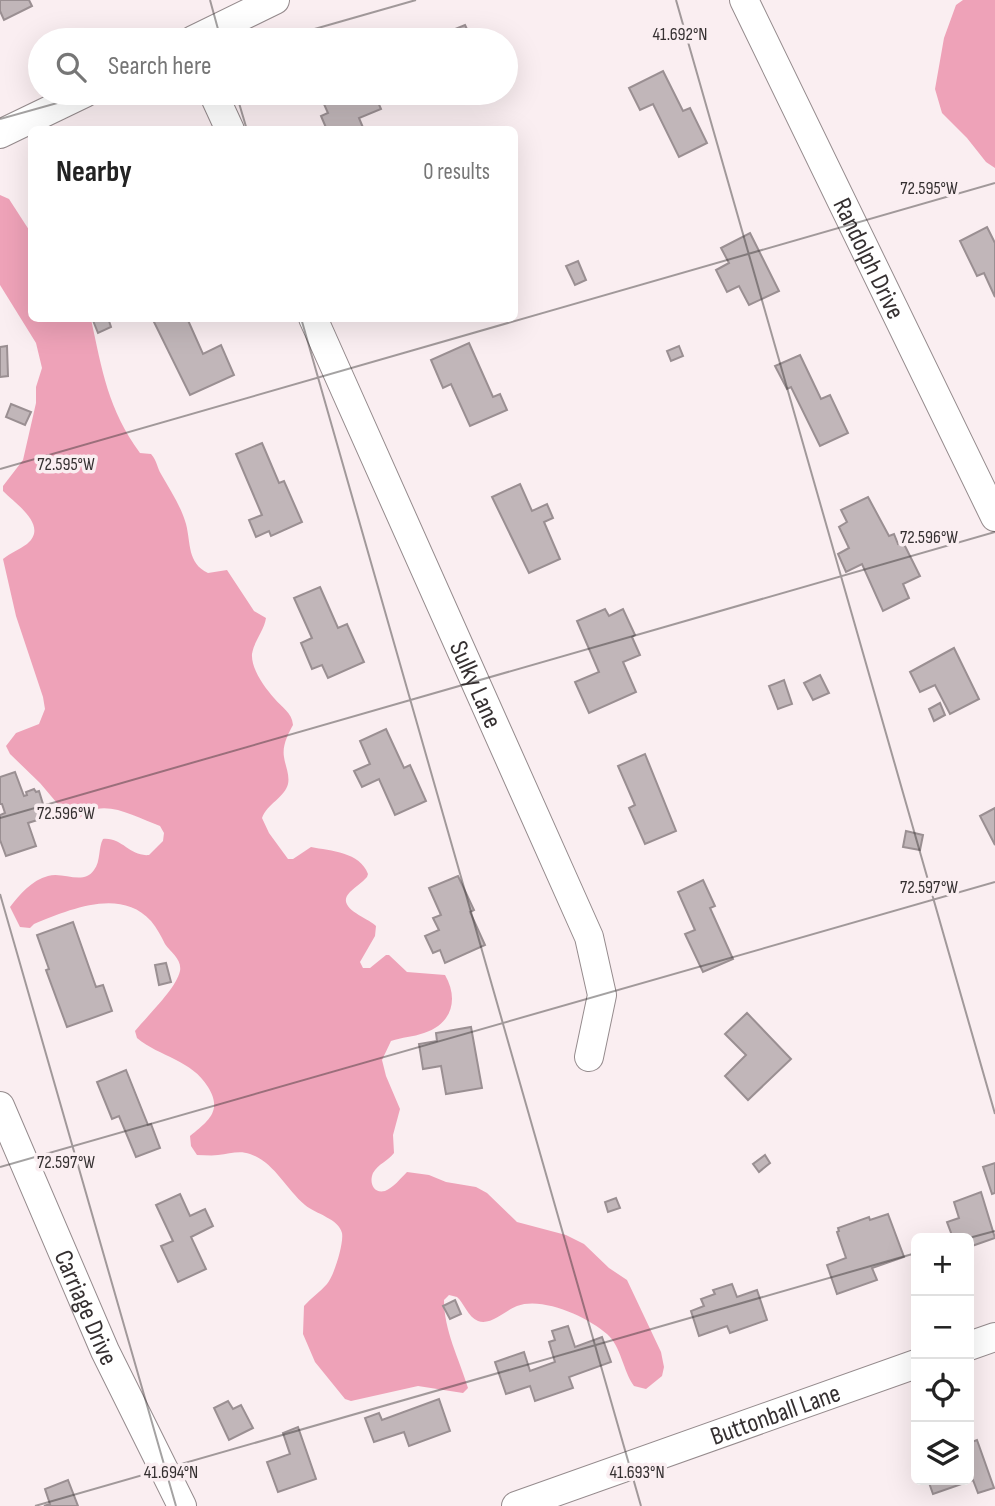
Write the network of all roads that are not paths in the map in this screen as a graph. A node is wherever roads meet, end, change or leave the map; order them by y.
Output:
1 (275, 0) edge
2 (744, 0) edge
3 (218, 28) edge
4 (60, 105) edge
5 (219, 105) edge
6 (228, 126) edge
7 (0, 134) edge
8 (315, 322) edge
9 (995, 517) edge
10 (589, 1057) dead end
11 (0, 1106) edge
12 (995, 1336) edge
13 (974, 1344) edge
14 (911, 1366) edge
15 (182, 1506) edge
16 (516, 1506) edge

1 - 3 street
2 - 9 street, Randolph Drive
4 - 7 street
5 - 6 street
8 - 10 street, Sulky Lane
11 - 15 street, Carriage Drive
12 - 13 street
14 - 16 street, Buttonball Lane

